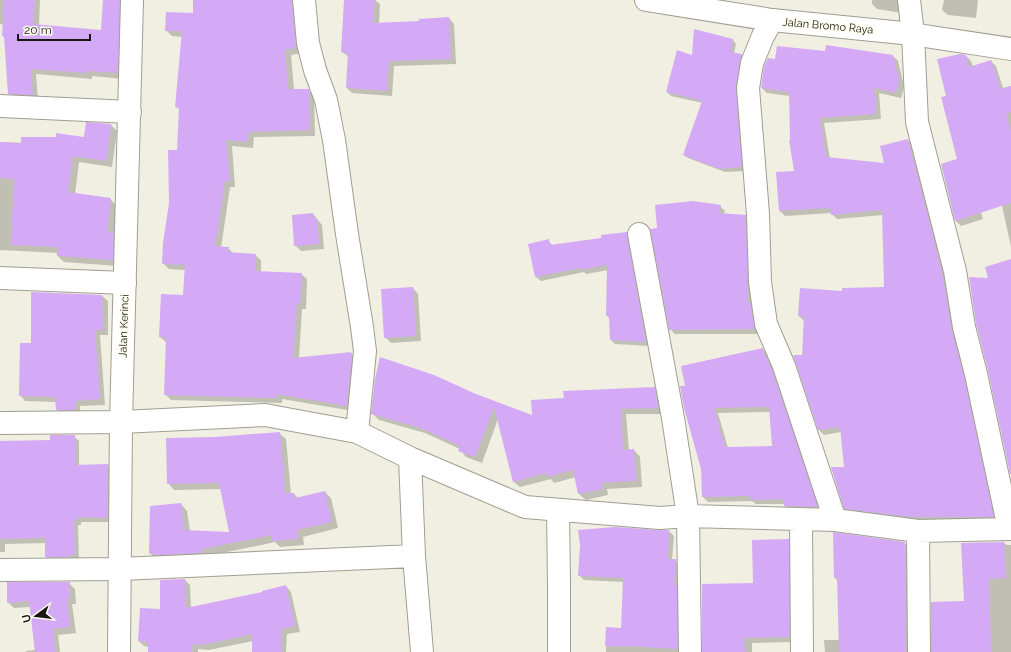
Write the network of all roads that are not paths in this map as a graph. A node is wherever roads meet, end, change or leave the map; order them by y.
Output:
1 (132, 0) edge
2 (304, 0) edge
3 (646, 0) edge
4 (909, 0) edge
5 (772, 20) junction
6 (913, 34) junction
7 (1011, 49) edge
8 (0, 106) edge
9 (130, 112) junction
10 (639, 234) dead end
11 (0, 278) edge
12 (126, 283) junction
13 (121, 422) junction
14 (0, 423) edge
15 (358, 432) junction
16 (410, 458) junction
17 (558, 510) junction
18 (688, 516) junction
19 (801, 520) junction
20 (835, 520) junction
21 (1010, 529) edge
22 (918, 531) junction
23 (414, 556) junction
24 (120, 569) junction
25 (0, 570) edge
26 (118, 652) edge
27 (422, 652) edge
28 (558, 652) edge
29 (690, 652) edge
30 (802, 652) edge
31 (919, 652) edge

1 - 9 street, Jalan Kerinci
2 - 15 street
3 - 5 street, Jalan Bromo Raya
4 - 6 street
5 - 6 street, Jalan Bromo Raya
5 - 20 street
6 - 7 street, Jalan Bromo Raya
6 - 21 street
8 - 9 street
9 - 12 street, Jalan Kerinci
10 - 18 street
11 - 12 street
12 - 13 street, Jalan Kerinci
13 - 14 street
13 - 15 street
13 - 24 street, Jalan Kerinci
15 - 16 street
16 - 17 street
16 - 23 street
17 - 18 street
17 - 28 street
18 - 19 street
18 - 29 street
19 - 20 street
19 - 30 street
20 - 22 street
21 - 22 street
22 - 31 street
23 - 24 street
23 - 27 street
24 - 25 street
24 - 26 street, Jalan Kerinci

